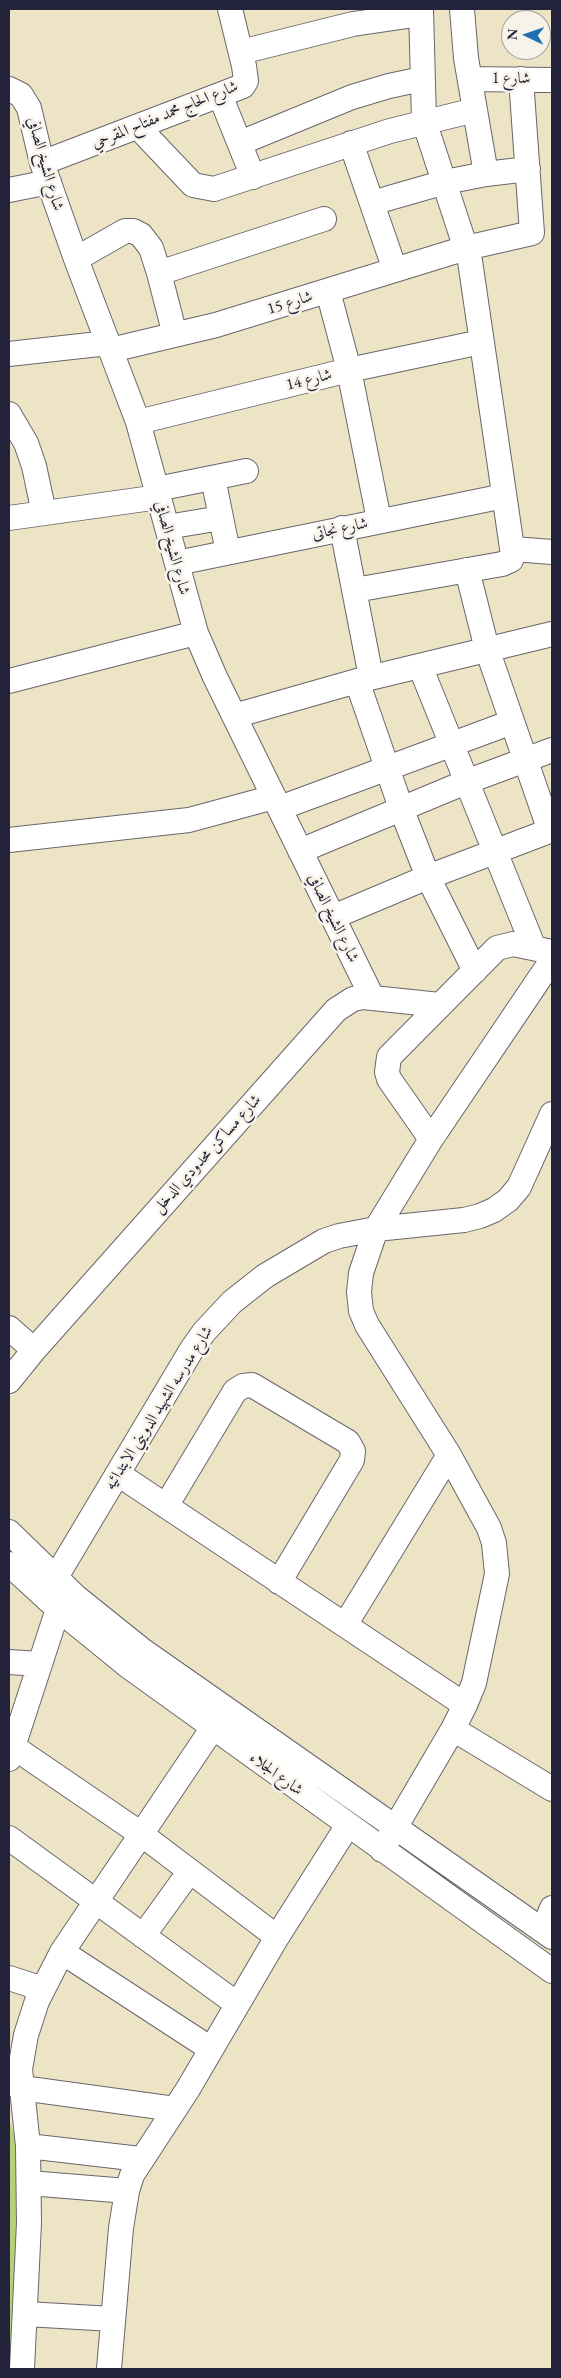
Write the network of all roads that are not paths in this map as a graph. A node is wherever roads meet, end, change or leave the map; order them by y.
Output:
1 (230, 9) edge
2 (462, 9) edge
3 (421, 11) edge
4 (241, 52) junction
5 (422, 78) junction
6 (470, 79) junction
7 (521, 79) junction
8 (552, 80) edge
9 (9, 89) edge
10 (220, 95) junction
11 (475, 110) junction
12 (424, 121) junction
13 (138, 127) junction
14 (240, 143) junction
15 (351, 143) junction
16 (528, 169) junction
17 (46, 173) junction
18 (486, 174) junction
19 (253, 178) junction
20 (445, 182) junction
21 (9, 190) edge
22 (372, 203) junction
23 (324, 219) dead end
24 (466, 248) junction
25 (76, 259) junction
26 (395, 270) junction
27 (159, 273) junction
28 (328, 291) junction
29 (175, 335) junction
30 (481, 342) junction
31 (109, 347) junction
32 (9, 354) edge
33 (349, 370) junction
34 (10, 420) edge
35 (138, 422) junction
36 (246, 471) dead end
37 (213, 478) junction
38 (158, 493) junction
39 (504, 496) junction
40 (44, 513) junction
41 (9, 518) edge
42 (221, 518) junction
43 (379, 520) junction
44 (167, 527) junction
45 (342, 528) junction
46 (513, 549) junction
47 (228, 552) junction
48 (552, 552) edge
49 (177, 563) junction
50 (467, 570) junction
51 (354, 590) junction
52 (196, 633) junction
53 (552, 634) edge
54 (487, 649) junction
55 (420, 666) junction
56 (364, 679) junction
57 (9, 681) edge
58 (234, 716) junction
59 (512, 722) junction
60 (451, 745) junction
61 (552, 750) edge
62 (524, 760) junction
63 (387, 768) junction
64 (466, 782) junction
65 (277, 803) junction
66 (401, 808) junction
67 (551, 831) edge
68 (9, 840) edge
69 (300, 851) junction
70 (494, 852) junction
71 (428, 877) junction
72 (333, 917) junction
73 (546, 953) edge
74 (474, 971) junction
75 (372, 997) junction
76 (440, 1005) junction
77 (552, 1114) edge
78 (431, 1139) junction
79 (376, 1229) junction
80 (9, 1328) edge
81 (34, 1350) junction
82 (9, 1381) edge
83 (449, 1455) junction
84 (118, 1474) junction
85 (166, 1506) junction
86 (9, 1532) edge
87 (12, 1570) edge
88 (56, 1577) junction
89 (279, 1582) junction
90 (58, 1609) junction
91 (345, 1625) junction
92 (9, 1662) edge
93 (40, 1664) junction
94 (465, 1705) junction
95 (212, 1728) junction
96 (453, 1729) junction
97 (10, 1753) edge
98 (552, 1789) edge
99 (348, 1825) junction
100 (396, 1828) junction
101 (141, 1834) junction
102 (9, 1838) edge
103 (382, 1850) junction
104 (190, 1871) junction
105 (96, 1901) junction
106 (552, 1908) edge
107 (548, 1934) edge
108 (143, 1936) junction
109 (277, 1937) junction
110 (62, 1952) junction
111 (552, 1971) edge
112 (9, 1978) edge
113 (43, 1989) junction
114 (237, 2004) junction
115 (211, 2049) junction
116 (16, 2085) edge
117 (175, 2109) junction
118 (28, 2146) junction
119 (140, 2160) junction
120 (29, 2183) junction
121 (127, 2191) junction
122 (26, 2314) junction
123 (113, 2319) junction
124 (22, 2369) edge
125 (109, 2369) edge

1 - 4 street, شارع الحاج محمد مفتاح المقرحي
2 - 6 street
3 - 4 street
3 - 5 street
4 - 10 street, شارع الحاج محمد مفتاح المقرحي
5 - 12 street
5 - 14 street
6 - 7 street, شارع 1
6 - 11 street
7 - 8 street, شارع 1
7 - 16 street
9 - 17 street, شارع الشيخ الصافي
10 - 13 street, شارع الحاج محمد مفتاح المقرحي
10 - 14 street
11 - 12 street
11 - 18 street
12 - 15 street
12 - 20 street
13 - 17 street, شارع الحاج محمد مفتاح المقرحي
13 - 19 street
14 - 19 street
15 - 19 street
15 - 22 street
16 - 18 street
16 - 24 street, شارع 15
17 - 21 street, شارع الحاج محمد مفتاح المقرحي
17 - 25 street, شارع الشيخ الصافي
18 - 20 street
20 - 22 street
20 - 24 street
22 - 26 street
23 - 27 street
24 - 26 street, شارع 15
24 - 30 street
25 - 27 street
25 - 31 street, شارع الشيخ الصافي
26 - 28 street, شارع 15
27 - 29 street
28 - 29 street, شارع 15
28 - 33 street
29 - 31 street, شارع 15
30 - 33 street, شارع 14
30 - 39 street
31 - 32 street, شارع 15
31 - 35 street, شارع الشيخ الصافي
33 - 35 street, شارع 14
33 - 43 street
34 - 40 street
35 - 38 street, شارع الشيخ الصافي
36 - 37 street
37 - 38 street
37 - 42 street
38 - 40 street
38 - 44 street, شارع الشيخ الصافي
39 - 43 street, شارع نجاتى
39 - 46 street
40 - 41 street
42 - 44 street
42 - 47 street
43 - 45 street, شارع نجاتى
44 - 49 street, شارع الشيخ الصافي
45 - 47 street, شارع نجاتى
45 - 51 street
46 - 48 street
46 - 50 street
47 - 49 street, شارع نجاتى
49 - 52 street, شارع الشيخ الصافي
50 - 51 street
50 - 54 street
51 - 56 street
52 - 57 street
52 - 58 street, شارع الشيخ الصافي
53 - 54 street
54 - 55 street
54 - 59 street
55 - 56 street
55 - 60 street
56 - 58 street
56 - 63 street
58 - 65 street, شارع الشيخ الصافي
59 - 60 street
59 - 62 street
60 - 63 street
60 - 64 street
61 - 62 street
62 - 64 street
62 - 67 street
63 - 65 street
63 - 66 street
64 - 66 street
64 - 70 street
65 - 68 street
65 - 69 street, شارع الشيخ الصافي
66 - 69 street
66 - 71 street
67 - 70 street
69 - 72 street, شارع الشيخ الصافي
70 - 71 street
70 - 73 street
71 - 72 street
71 - 74 street
72 - 75 street, شارع الشيخ الصافي
73 - 74 street
73 - 78 street
74 - 76 street
75 - 76 street, شارع مساكن محدودي الدخل
75 - 81 street, شارع مساكن محدودي الدخل
76 - 78 street
77 - 79 street, شارع مدرسه الشهيد الدويني الابتدائيه
78 - 79 street
79 - 83 street
79 - 84 street, شارع مدرسه الشهيد الدويني الابتدائيه
80 - 81 street
81 - 82 street, شارع مساكن محدودي الدخل
83 - 91 street
83 - 94 street
84 - 85 street
84 - 88 street, شارع مدرسه الشهيد الدويني الابتدائيه
85 - 89 street
85 - 89 street
86 - 88 street, شارع الجلاء
87 - 90 street, شارع الجلاء
88 - 100 street, شارع الجلاء
89 - 91 street
90 - 93 street
90 - 95 street, شارع الجلاء
91 - 94 street
92 - 93 street
93 - 97 street
94 - 96 street
95 - 99 street, شارع الجلاء
95 - 101 street
96 - 98 street
96 - 100 street
97 - 101 street
99 - 103 street, شارع الجلاء
99 - 109 street
100 - 103 street
100 - 107 street, شارع الجلاء
101 - 104 street
101 - 105 street
102 - 105 street
103 - 111 street, شارع الجلاء
104 - 108 street
104 - 109 street
105 - 108 street
105 - 110 street
106 - 107 street
108 - 114 street
109 - 114 street
110 - 113 street
110 - 115 street
112 - 113 street
113 - 116 street
114 - 115 street
115 - 117 street
116 - 117 street
116 - 118 street
117 - 119 street
118 - 119 street
118 - 120 street
119 - 121 street
120 - 121 street
120 - 122 street
121 - 123 street
122 - 123 street
122 - 124 street
123 - 125 street

